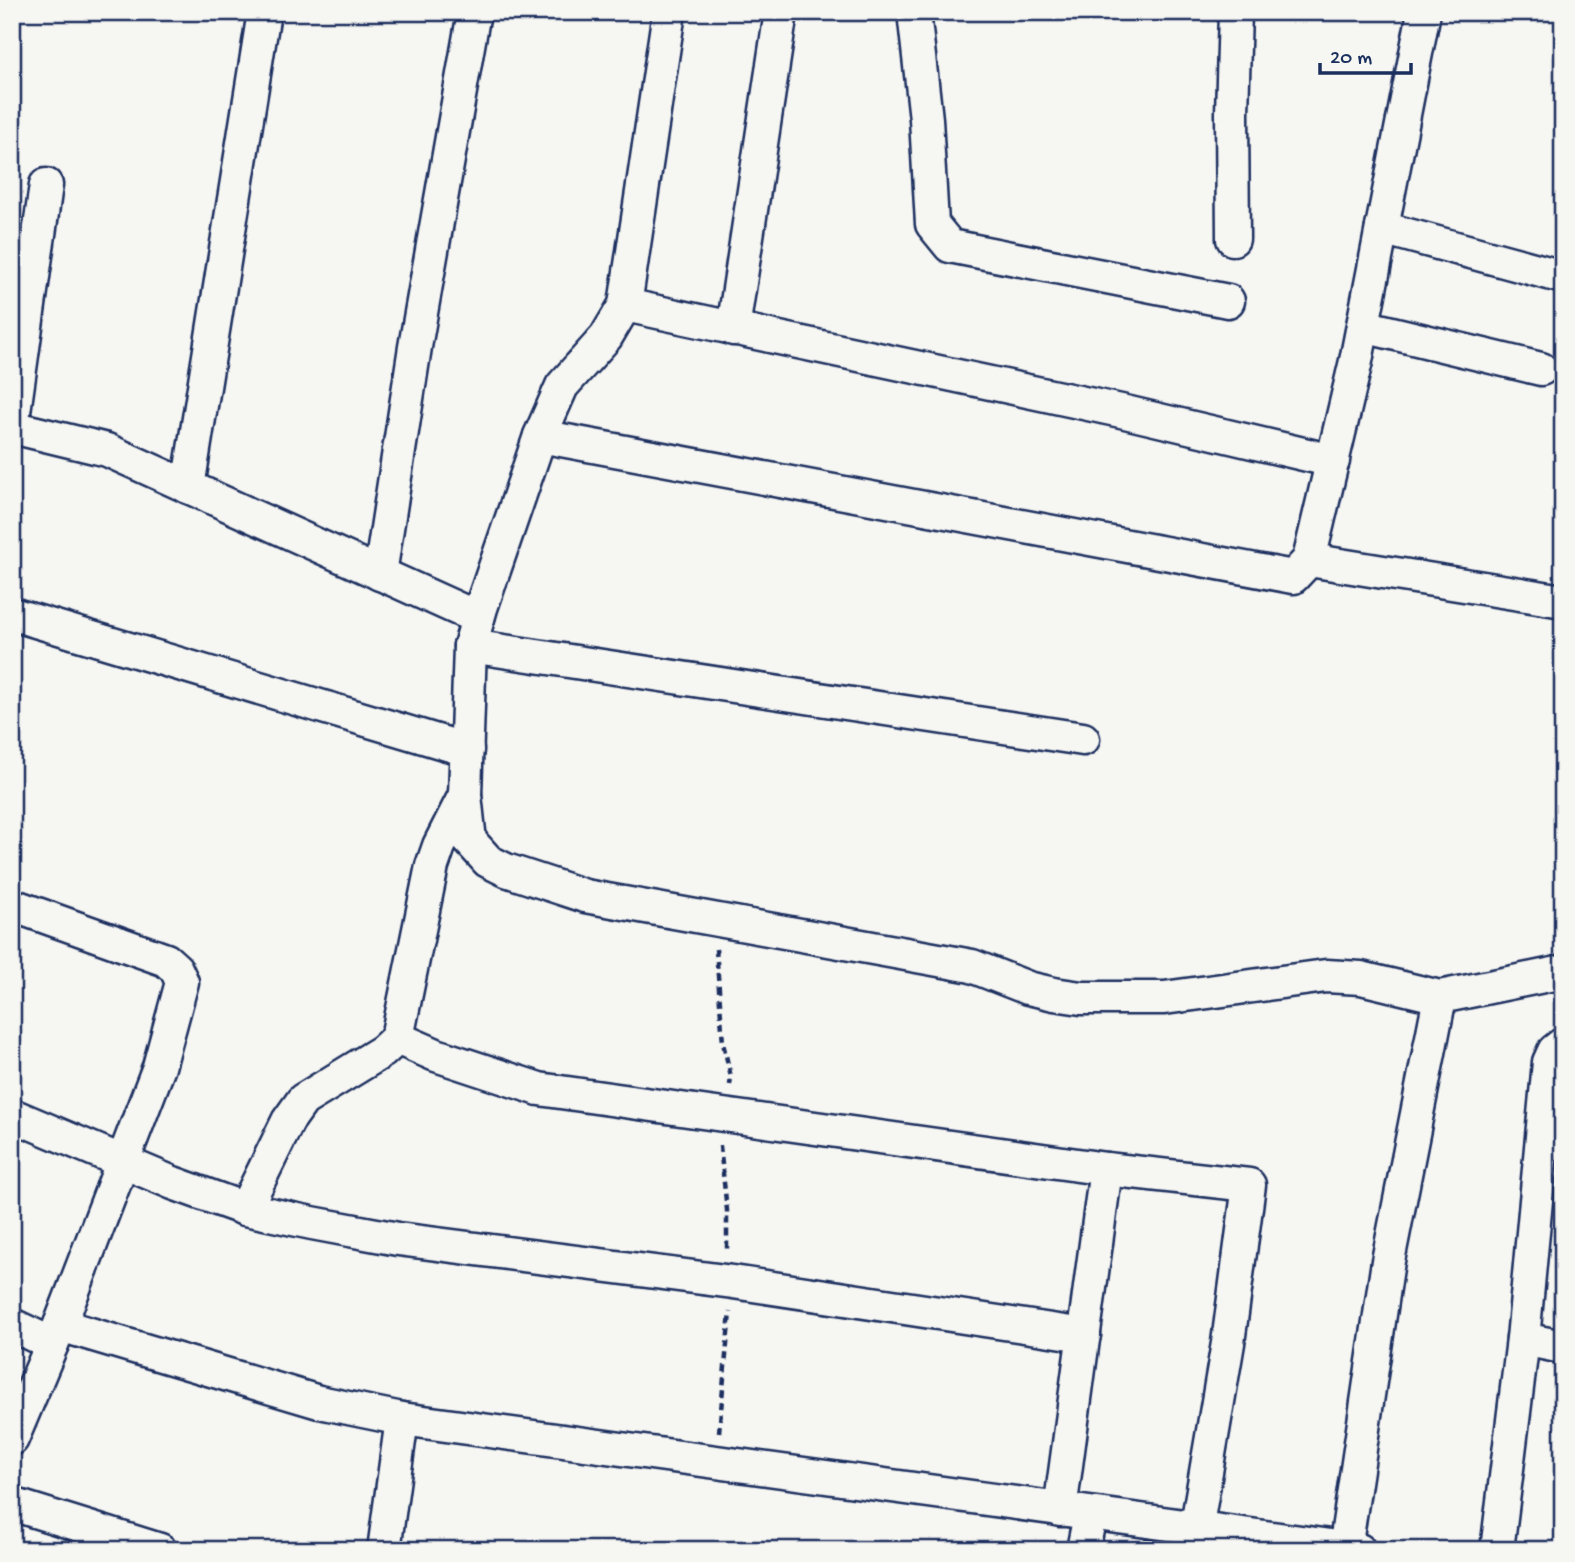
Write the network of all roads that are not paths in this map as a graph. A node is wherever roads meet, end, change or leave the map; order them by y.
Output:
1 (264, 12) edge
2 (474, 12) edge
3 (669, 12) edge
4 (781, 12) edge
5 (914, 12) edge
6 (1235, 12) edge
7 (1424, 12) edge
8 (46, 185) dead end
9 (1382, 228) junction
10 (1233, 239) dead end
11 (1563, 277) edge
12 (1228, 301) dead end
13 (625, 304) junction
14 (1363, 327) junction
15 (733, 329) junction
16 (1541, 369) dead end
17 (12, 426) edge
18 (540, 436) junction
19 (1333, 461) junction
20 (188, 487) junction
21 (1309, 560) junction
22 (380, 574) junction
23 (1563, 601) edge
24 (12, 614) edge
25 (474, 632) junction
26 (1083, 739) dead end
27 (467, 750) junction
28 (465, 795) junction
29 (12, 905) edge
30 (1563, 972) edge
31 (1440, 997) junction
32 (397, 1038) junction
33 (1563, 1044) edge
34 (12, 1115) edge
35 (124, 1162) junction
36 (1106, 1169) junction
37 (245, 1209) junction
38 (12, 1325) edge
39 (56, 1334) junction
40 (1084, 1335) junction
41 (1522, 1339) junction
42 (1563, 1347) edge
43 (402, 1419) junction
44 (12, 1439) edge
45 (12, 1504) edge
46 (1075, 1513) junction
47 (1194, 1539) edge
48 (1350, 1549) edge
49 (160, 1550) edge
50 (384, 1550) edge
51 (1083, 1550) edge
52 (1497, 1550) edge

1 - 20 street
2 - 22 street
3 - 13 street
4 - 15 street
5 - 12 street
6 - 10 street
7 - 9 street
8 - 17 street
9 - 11 street
9 - 14 street
13 - 15 street
13 - 18 street
14 - 16 street
14 - 19 street
15 - 19 street
17 - 20 street
18 - 21 street
18 - 25 street
19 - 21 street
20 - 22 street
21 - 23 street
22 - 25 street
24 - 27 street
25 - 26 street
25 - 27 street
27 - 28 street
28 - 31 street
28 - 32 street
29 - 35 street
30 - 31 street
31 - 48 street
32 - 36 street
32 - 37 street
33 - 41 street
34 - 35 street
35 - 37 street
35 - 39 street
36 - 40 street
36 - 47 street
37 - 40 street
38 - 39 street
39 - 43 street
39 - 44 street
40 - 46 street
41 - 42 street
41 - 52 street
43 - 46 street
43 - 50 street
45 - 49 street
46 - 47 street
46 - 51 street
47 - 48 street

